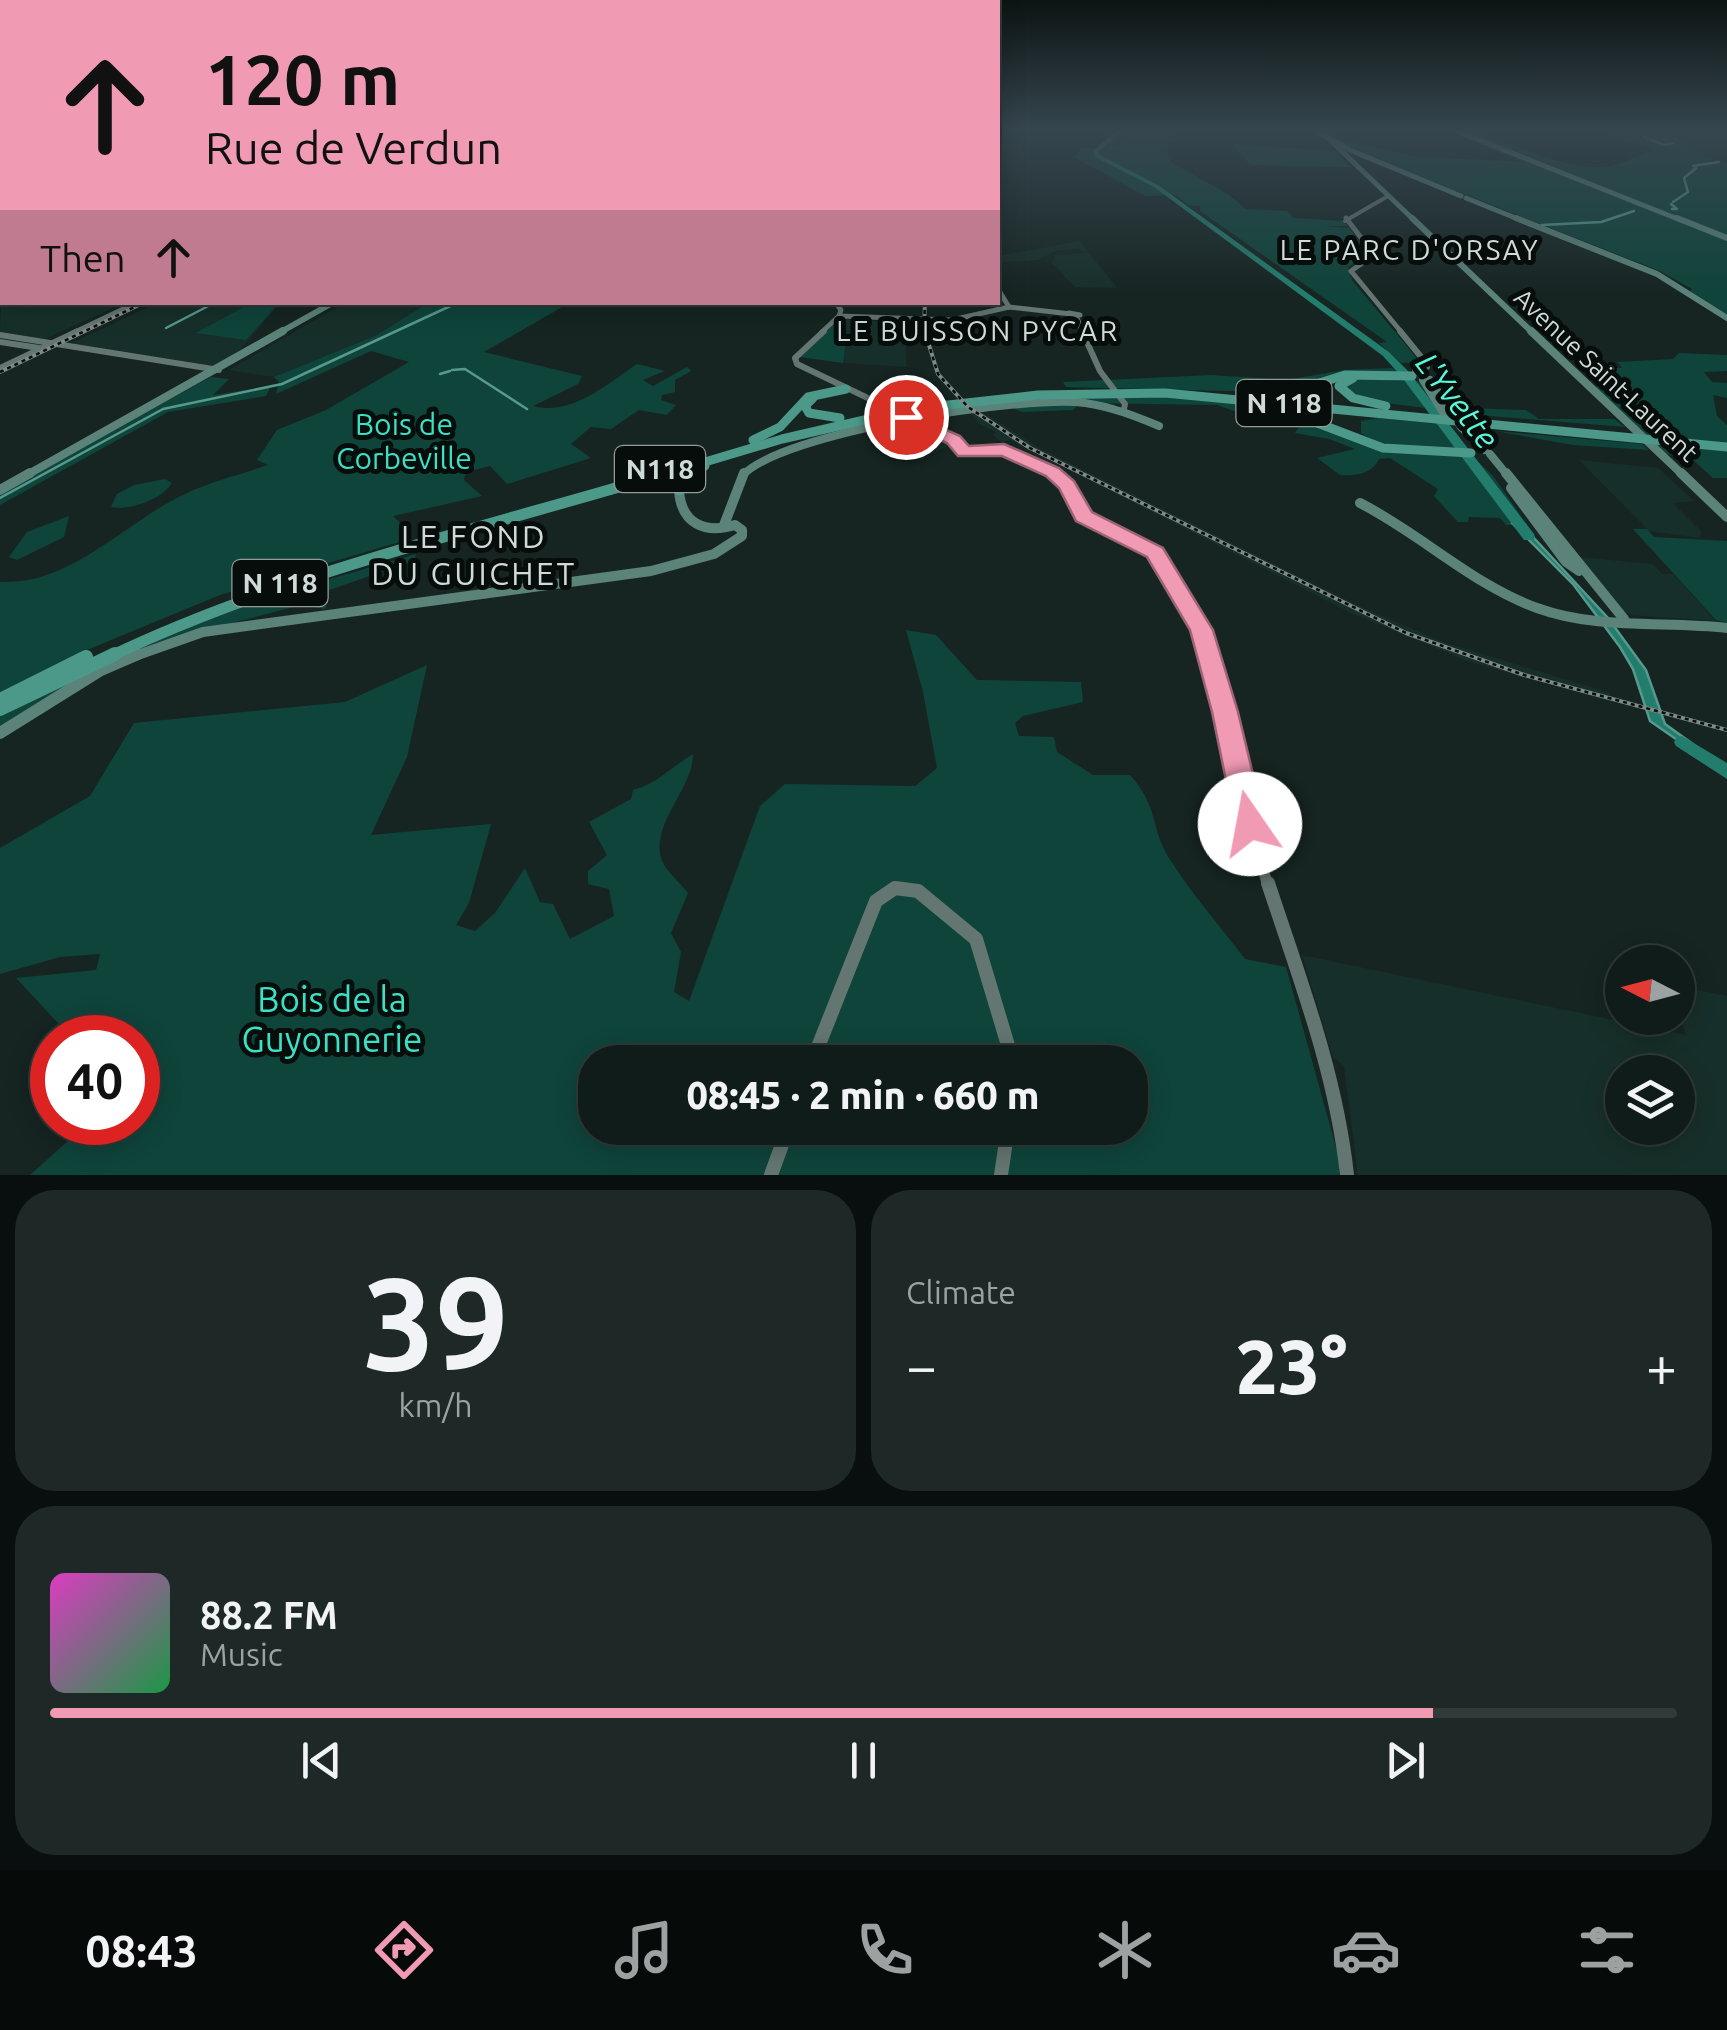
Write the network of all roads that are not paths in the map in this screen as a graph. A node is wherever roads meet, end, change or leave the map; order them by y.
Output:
1 (1376, 185) edge
2 (1436, 185) edge
3 (1593, 185) edge
4 (1388, 196) junction
5 (1727, 238) edge
6 (1372, 255) joint
7 (1000, 292) edge
8 (132, 305) edge
9 (329, 305) edge
10 (836, 305) edge
11 (1009, 308) junction
12 (1073, 315) joint
13 (839, 316) junction
14 (1727, 318) edge
15 (0, 339) edge
16 (62, 339) joint
17 (51, 344) junction
18 (42, 348) junction
19 (0, 368) edge
20 (219, 370) junction
21 (1416, 378) junction
22 (1104, 379) joint
23 (829, 380) junction
24 (849, 390) junction
25 (1219, 391) junction
26 (822, 392) junction
27 (1165, 393) junction
28 (1126, 407) junction
29 (1422, 415) junction
30 (1404, 416) junction
31 (840, 418) junction
32 (1159, 426) dead end
33 (1727, 444) edge
34 (746, 446) junction
35 (1475, 451) junction
36 (0, 490) edge
37 (679, 490) joint
38 (572, 496) joint
39 (1360, 503) dead end
40 (1727, 517) edge
41 (722, 530) junction
42 (730, 542) junction
43 (708, 556) junction
44 (1625, 620) junction
45 (1727, 628) edge
46 (0, 700) edge
47 (0, 709) edge
48 (0, 733) edge
49 (819, 1045) edge
50 (1007, 1045) edge
51 (782, 1145) edge
52 (1005, 1145) edge
53 (771, 1175) edge
54 (1001, 1175) edge
55 (1347, 1175) edge

1 - 4 main road, Avenue Saint-Laurent
2 - 14 main road
3 - 5 main road
4 - 6 street
4 - 40 main road, Avenue Saint-Laurent
6 - 21 street
7 - 11 street
8 - 16 street
9 - 20 main road
10 - 13 street
11 - 12 street
11 - 13 street
12 - 22 street
13 - 23 street
15 - 17 street
15 - 18 street
16 - 17 street
17 - 18 street
17 - 20 street
18 - 19 street
20 - 36 main road
21 - 25 highway
21 - 29 highway
21 - 35 main road
22 - 28 street
23 - 24 street
23 - 26 highway
24 - 26 highway
24 - 31 highway
24 - 55 street
25 - 29 highway, N 118
25 - 31 highway, N 118
26 - 34 highway
27 - 30 highway, N 118
27 - 34 highway, N 118
27 - 35 highway
28 - 32 main road
28 - 41 main road
29 - 30 highway, N 118
29 - 33 highway, N 118
30 - 35 highway
31 - 34 highway, N 118
34 - 37 highway
34 - 38 highway, N118 / N118
34 - 47 highway, N 118
35 - 44 main road
37 - 41 main road
38 - 46 highway, N 118
39 - 44 main road
41 - 42 main road
41 - 42 main road
41 - 43 main road
42 - 43 main road
43 - 48 main road
44 - 45 main road
49 - 50 street
51 - 53 street
52 - 54 street

